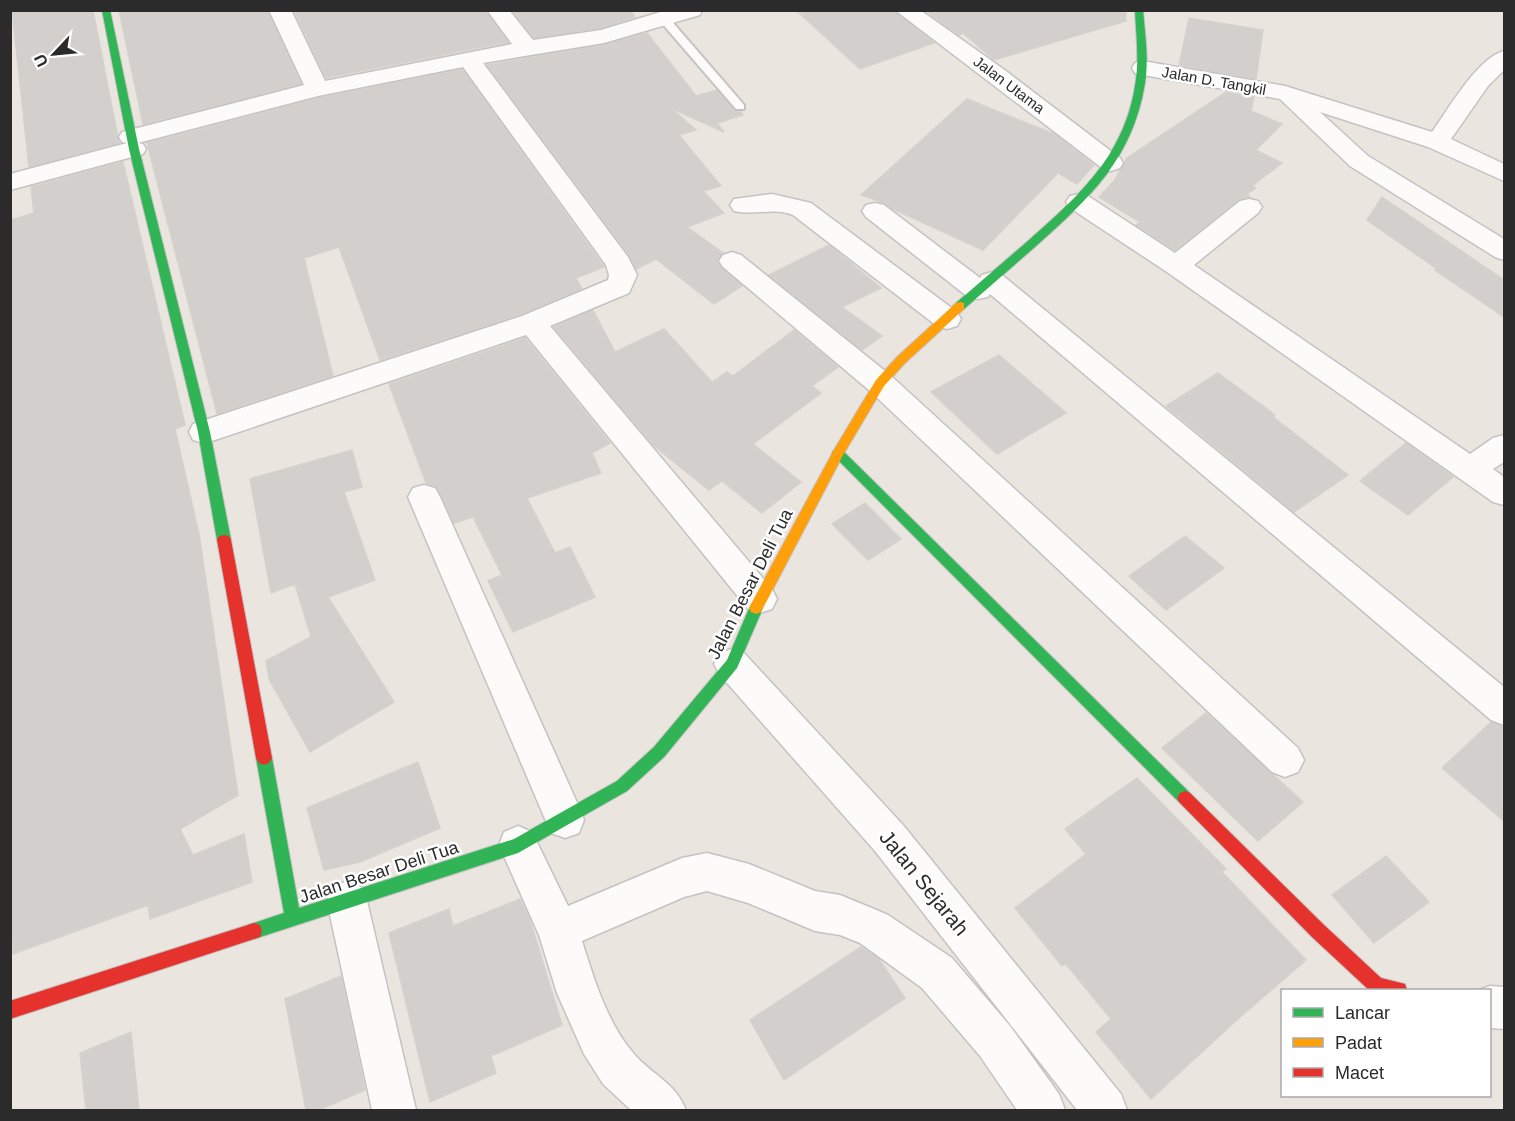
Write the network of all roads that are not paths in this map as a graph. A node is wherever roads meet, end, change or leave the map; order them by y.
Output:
1 (106, 10) edge
2 (280, 10) edge
3 (497, 10) edge
4 (692, 10) edge
5 (905, 10) edge
6 (1139, 10) edge
7 (664, 19) junction
8 (527, 48) junction
9 (1504, 58) edge
10 (468, 59) junction
11 (1143, 68) junction
12 (317, 89) junction
13 (1285, 93) junction
14 (740, 107) dead end
15 (1437, 142) junction
16 (133, 143) junction
17 (1111, 163) junction
18 (1504, 173) edge
19 (10, 182) edge
20 (1079, 202) junction
21 (743, 205) dead end
22 (1249, 207) dead end
23 (875, 211) dead end
24 (1504, 251) edge
25 (732, 261) dead end
26 (1176, 266) junction
27 (985, 285) junction
28 (947, 319) junction
29 (532, 323) junction
30 (880, 383) junction
31 (204, 432) junction
32 (1504, 446) edge
33 (838, 453) junction
34 (1471, 469) junction
35 (1504, 493) edge
36 (424, 497) dead end
37 (760, 599) junction
38 (732, 664) junction
39 (1504, 710) edge
40 (1285, 760) dead end
41 (565, 820) junction
42 (518, 845) junction
43 (347, 901) junction
44 (293, 919) junction
45 (558, 931) junction
46 (1394, 989) edge
47 (10, 1010) edge
48 (394, 1110) edge
49 (664, 1110) edge
50 (1043, 1110) edge
51 (1105, 1110) edge

1 - 16 street
2 - 12 street
3 - 8 street
4 - 7 street
5 - 17 street, Jalan Utama
6 - 11 street, Jalan Besar Deli Tua
7 - 8 street
7 - 14 lane
8 - 10 street
9 - 15 street
10 - 12 street
10 - 29 street
11 - 13 street, Jalan D. Tangkil
11 - 17 street, Jalan Besar Deli Tua
12 - 16 street
13 - 15 street, Jalan D. Tangkil
13 - 24 street
15 - 18 street, Jalan D. Tangkil
16 - 19 street
16 - 31 street
17 - 20 street, Jalan Besar Deli Tua
20 - 26 street
20 - 27 street, Jalan Besar Deli Tua
21 - 28 street
22 - 26 street
23 - 27 street
25 - 30 street
26 - 34 street
27 - 28 street, Jalan Besar Deli Tua
27 - 39 street
28 - 30 street, Jalan Besar Deli Tua
29 - 31 street
29 - 37 street
30 - 33 street, Jalan Besar Deli Tua
30 - 40 street
31 - 44 street
32 - 34 street
33 - 37 street, Jalan Besar Deli Tua
33 - 46 street
34 - 35 street
36 - 41 street
37 - 38 street, Jalan Besar Deli Tua
38 - 41 street, Jalan Besar Deli Tua
38 - 51 street, Jalan Sejarah
41 - 42 street, Jalan Besar Deli Tua
42 - 43 street, Jalan Besar Deli Tua
42 - 45 street
43 - 44 street, Jalan Besar Deli Tua
43 - 48 street
44 - 47 street, Jalan Besar Deli Tua
45 - 49 street
45 - 50 street

